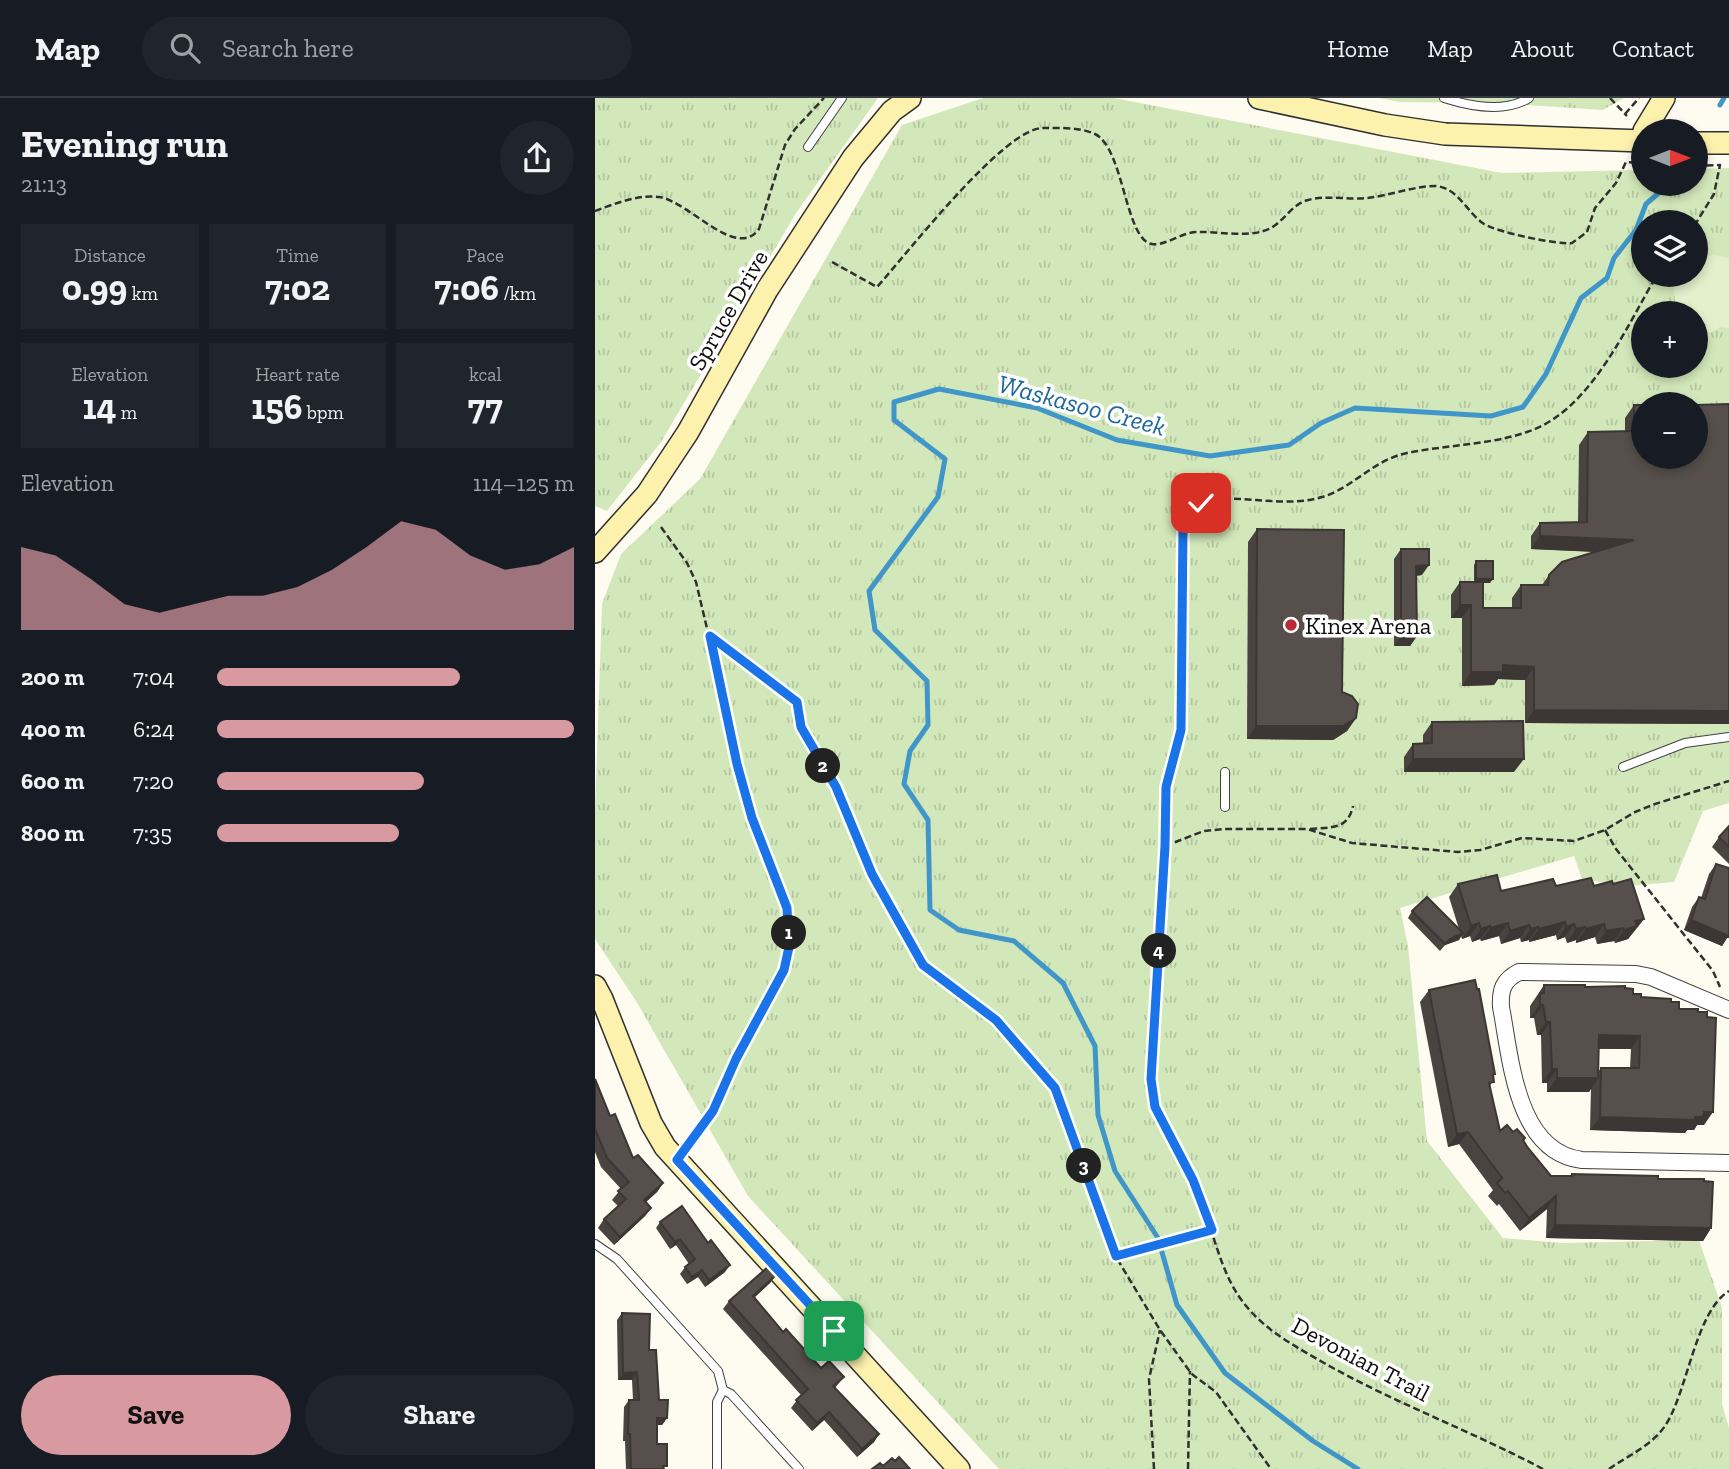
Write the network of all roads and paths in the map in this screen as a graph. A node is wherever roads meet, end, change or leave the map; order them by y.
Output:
1 (824, 98) edge
2 (842, 98) edge
3 (910, 98) edge
4 (1259, 98) edge
5 (1444, 98) edge
6 (1529, 98) edge
7 (1610, 98) edge
8 (1639, 98) edge
9 (1664, 98) edge
10 (1652, 119) edge
11 (1631, 137) edge
12 (808, 146) dead end
13 (1631, 162) edge
14 (1708, 166) edge
15 (1704, 210) edge
16 (595, 211) edge
17 (832, 262) dead end
18 (1650, 287) edge
19 (661, 527) dead end
20 (595, 552) edge
21 (710, 636) junction
22 (1729, 737) edge
23 (1623, 767) dead end
24 (1225, 772) dead end
25 (1729, 781) edge
26 (1353, 806) dead end
27 (1225, 807) dead end
28 (1307, 829) junction
29 (1605, 830) junction
30 (1165, 846) junction
31 (595, 986) edge
32 (1720, 987) dead end
33 (1729, 1010) edge
34 (677, 1160) junction
35 (1729, 1163) edge
36 (1212, 1230) junction
37 (595, 1244) edge
38 (1116, 1256) junction
39 (1729, 1291) edge
40 (1160, 1330) junction
41 (1190, 1371) junction
42 (723, 1390) junction
43 (717, 1469) edge
44 (799, 1469) edge
45 (959, 1469) edge
46 (1154, 1469) edge
47 (1188, 1469) edge
48 (1271, 1469) edge
49 (1543, 1469) edge
50 (1609, 1469) edge

1 - 16 path
2 - 12 lane
3 - 20 street, Spruce Drive
4 - 11 street
5 - 6 lane
7 - 8 path
9 - 10 street
13 - 17 path
14 - 15 path
18 - 30 path, Devonian Trail
19 - 21 path
21 - 34 path
21 - 38 path
22 - 23 lane
24 - 27 lane
25 - 29 path
26 - 28 path
28 - 29 path
28 - 30 path
29 - 32 path
30 - 36 path, Devonian Trail
31 - 34 street
33 - 35 street
34 - 45 street
36 - 38 path
36 - 49 path, Devonian Trail
37 - 42 lane
38 - 40 path
39 - 50 path
40 - 41 path
40 - 46 path
41 - 47 path
41 - 48 path
42 - 43 lane
42 - 44 lane

